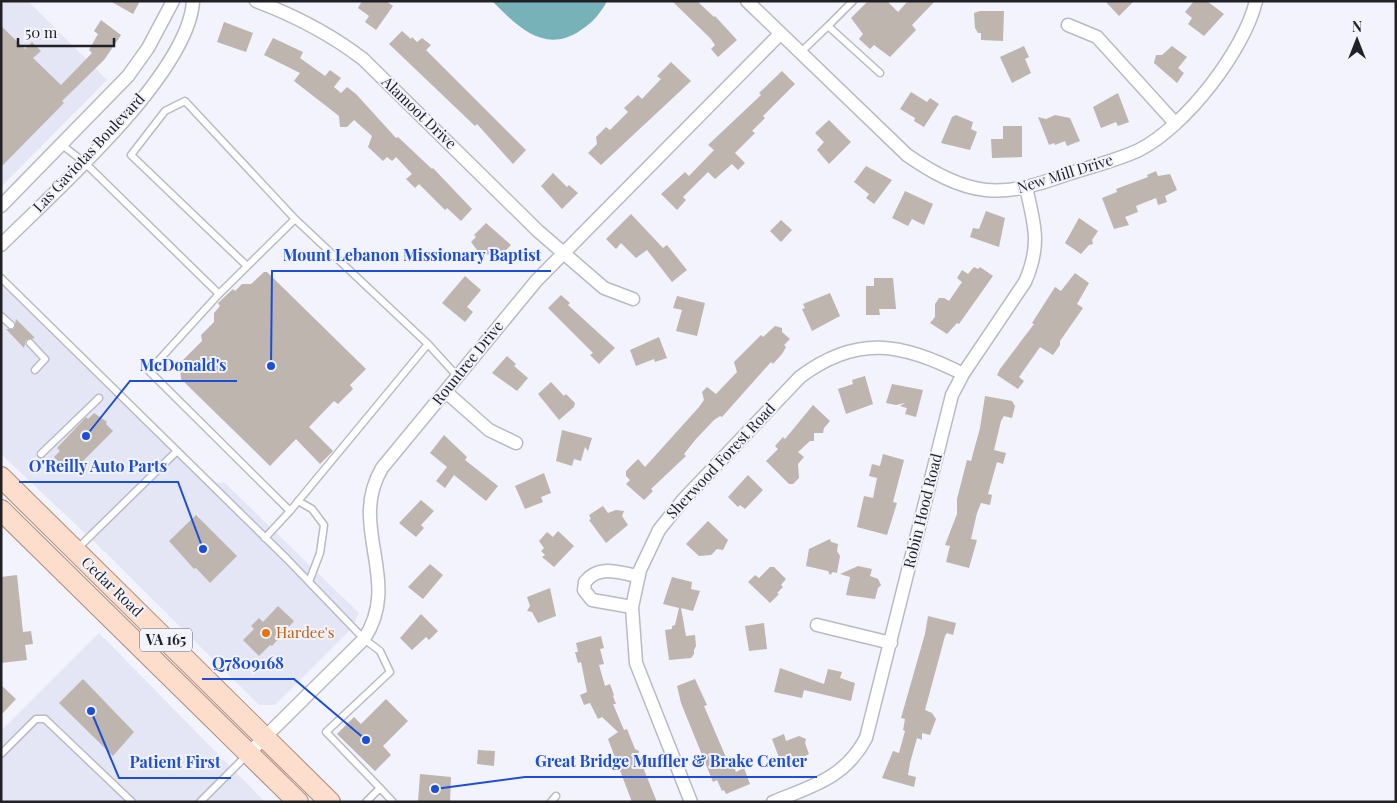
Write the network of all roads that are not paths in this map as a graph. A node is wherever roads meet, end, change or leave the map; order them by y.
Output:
1 (173, 1) edge
2 (193, 1) edge
3 (256, 1) edge
4 (746, 1) edge
5 (853, 1) edge
6 (1256, 1) edge
7 (1068, 25) dead end
8 (828, 26) junction
9 (780, 34) junction
10 (800, 54) junction
11 (880, 73) dead end
12 (1175, 123) junction
13 (62, 145) junction
14 (84, 162) junction
15 (1026, 188) junction
16 (1, 206) edge
17 (295, 219) junction
18 (1, 245) edge
19 (563, 252) junction
20 (248, 266) junction
21 (1, 278) edge
22 (219, 294) junction
23 (632, 299) dead end
24 (1, 316) edge
25 (10, 325) dead end
26 (30, 343) dead end
27 (428, 344) junction
28 (34, 370) dead end
29 (963, 374) junction
30 (458, 377) junction
31 (446, 392) junction
32 (99, 398) dead end
33 (516, 443) dead end
34 (177, 451) junction
35 (41, 454) dead end
36 (1, 478) edge
37 (298, 501) junction
38 (1, 510) edge
39 (290, 511) junction
40 (265, 538) junction
41 (75, 550) junction
42 (638, 576) junction
43 (309, 582) junction
44 (632, 608) junction
45 (817, 626) dead end
46 (364, 639) junction
47 (890, 643) junction
48 (265, 737) junction
49 (1, 754) edge
50 (249, 754) junction
51 (380, 788) junction
52 (556, 796) dead end
53 (132, 802) edge
54 (200, 802) edge
55 (298, 802) edge
56 (330, 802) edge
57 (366, 802) edge
58 (393, 802) edge
59 (551, 802) edge
60 (691, 802) edge
61 (773, 802) edge

1 - 13 street, Las Gaviotas Boulevard
2 - 14 street, Las Gaviotas Boulevard
3 - 19 street, Alamoot Drive
4 - 9 street, New Mill Drive
5 - 8 lane
6 - 12 street, New Mill Drive
7 - 12 street
8 - 10 lane
8 - 11 lane
9 - 10 street, New Mill Drive
9 - 19 street, Rountree Drive
10 - 15 street, New Mill Drive
12 - 15 street, New Mill Drive
13 - 14 lane
13 - 16 street, Las Gaviotas Boulevard
14 - 18 street, Las Gaviotas Boulevard
14 - 22 lane
15 - 29 street, Robin Hood Road
17 - 20 lane
17 - 20 lane
17 - 27 lane
19 - 23 street, Alamoot Drive
19 - 30 street, Rountree Drive
20 - 22 lane
21 - 34 lane
22 - 39 lane
24 - 25 lane
26 - 28 lane
27 - 30 lane
27 - 37 lane
29 - 42 street, Sherwood Forest Road
29 - 47 street, Robin Hood Road
30 - 31 street, Rountree Drive
31 - 33 street
31 - 46 street, Rountree Drive
32 - 35 lane
34 - 40 lane
34 - 41 lane
36 - 41 main road, Cedar Road / VA 165
37 - 39 lane
37 - 43 lane
38 - 50 main road, Cedar Road / VA 165
39 - 40 lane
40 - 43 lane
41 - 48 main road, Cedar Road / VA 165
42 - 44 street, Sherwood Forest Road
42 - 44 street
43 - 46 lane
44 - 60 street, Sherwood Forest Road
45 - 47 street
46 - 48 street, Rountree Drive
46 - 51 lane
47 - 61 street, Robin Hood Road
48 - 50 street, Rountree Drive
48 - 56 main road, Cedar Road / VA 165
49 - 53 lane
50 - 54 lane
50 - 55 main road, Cedar Road / VA 165
51 - 57 lane
51 - 58 lane
52 - 59 lane

